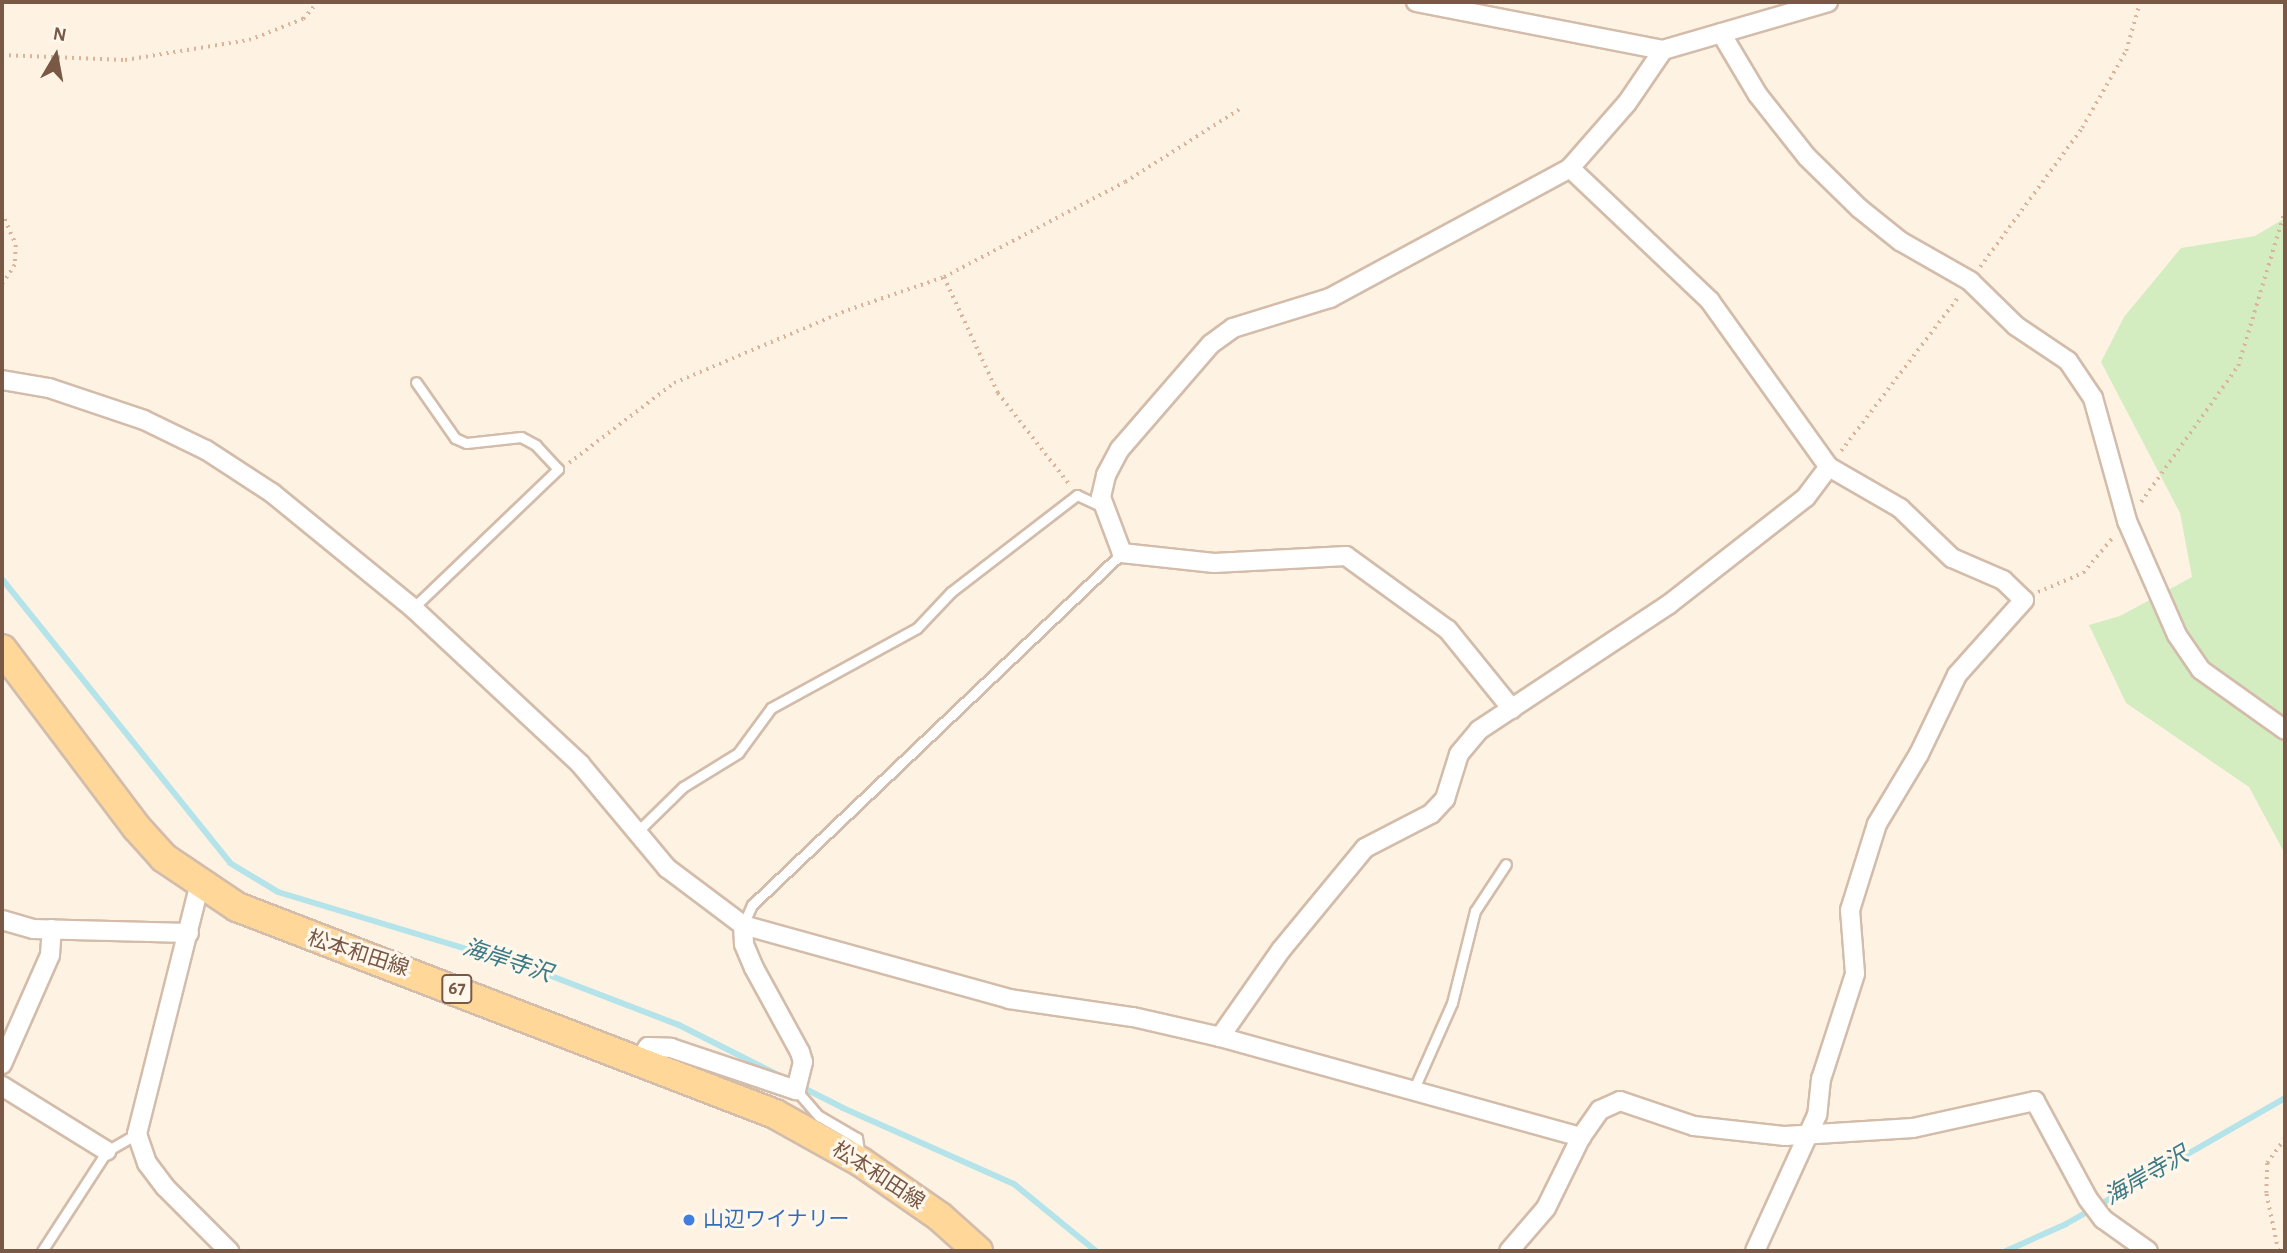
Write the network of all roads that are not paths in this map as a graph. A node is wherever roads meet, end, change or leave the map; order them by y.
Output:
1 (1416, 2) edge
2 (1828, 2) edge
3 (1721, 33) junction
4 (1662, 50) junction
5 (1570, 168) junction
6 (2, 380) edge
7 (416, 382) dead end
8 (1829, 467) junction
9 (1103, 507) junction
10 (1122, 553) junction
11 (413, 608) junction
12 (2, 649) edge
13 (1512, 709) junction
14 (2285, 730) edge
15 (635, 834) junction
16 (1506, 864) dead end
17 (200, 883) junction
18 (2, 920) edge
19 (743, 925) junction
20 (52, 929) junction
21 (189, 933) junction
22 (1220, 1037) junction
23 (639, 1060) junction
24 (2, 1064) edge
25 (2, 1086) edge
26 (796, 1090) junction
27 (1413, 1091) junction
28 (136, 1134) junction
29 (1810, 1135) junction
30 (1581, 1137) junction
31 (107, 1151) junction
32 (861, 1162) junction
33 (42, 1251) edge
34 (229, 1251) edge
35 (978, 1251) edge
36 (1509, 1251) edge
37 (1755, 1251) edge
38 (2147, 1251) edge

1 - 4 street
2 - 3 street
3 - 4 street
3 - 14 street
4 - 5 street
5 - 8 street
5 - 9 street
6 - 11 street
7 - 11 lane
8 - 13 street
8 - 29 street
9 - 10 street
9 - 15 lane
10 - 13 street
10 - 19 lane
11 - 15 street
12 - 17 main road, 松本和田線 / 67
13 - 22 street
15 - 19 street
16 - 27 lane
17 - 21 street
17 - 23 main road, 松本和田線 / 67
18 - 20 street
19 - 22 street
19 - 26 street
20 - 21 street
20 - 24 street
21 - 28 street
22 - 27 street
23 - 26 street
23 - 32 main road, 松本和田線 / 67
25 - 31 street
26 - 32 lane
27 - 30 street
28 - 31 lane
28 - 34 street
29 - 30 street
29 - 37 street
29 - 38 street
30 - 36 street
31 - 33 lane
32 - 35 main road, 松本和田線 / 67

